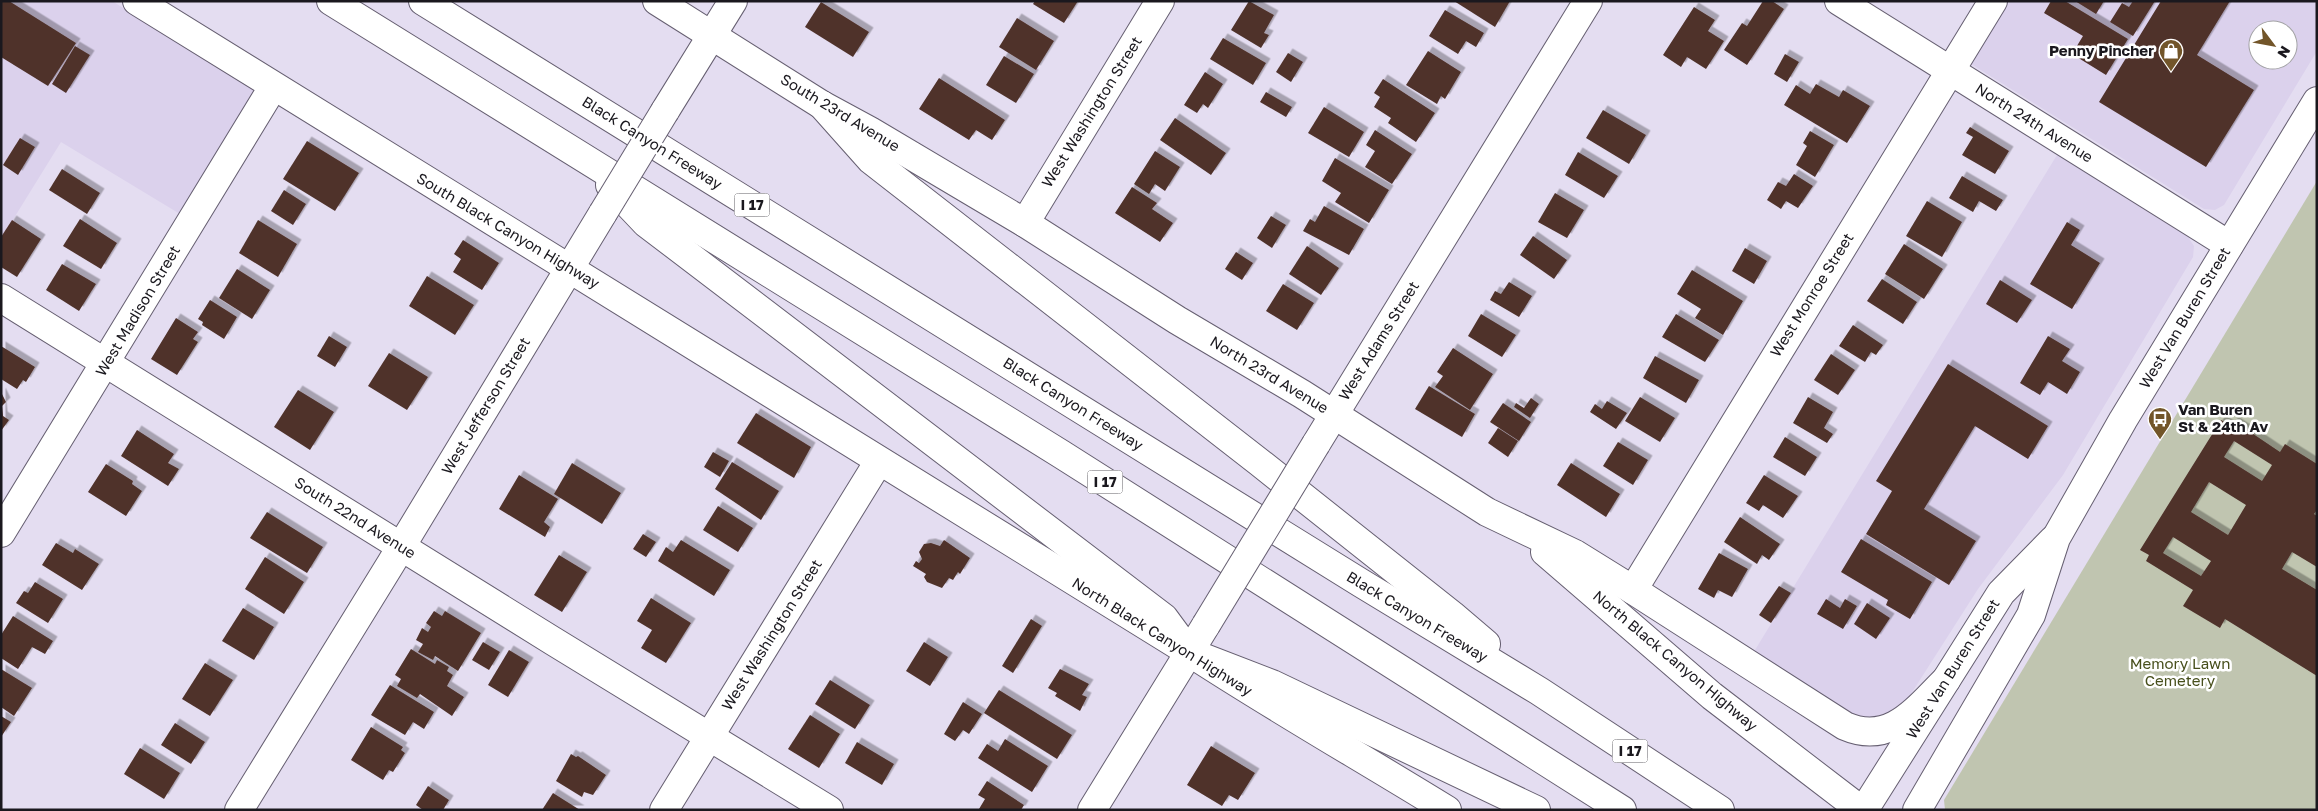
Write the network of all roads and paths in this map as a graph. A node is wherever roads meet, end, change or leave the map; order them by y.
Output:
1 (137, 1) edge
2 (331, 1) edge
3 (423, 1) edge
4 (657, 1) edge
5 (733, 1) edge
6 (1160, 1) edge
7 (1588, 1) edge
8 (1839, 1) edge
9 (1993, 1) edge
10 (711, 35) junction
11 (1950, 70) junction
12 (273, 88) junction
13 (2317, 101) edge
14 (822, 105) junction
15 (585, 158) junction
16 (1024, 223) junction
17 (2229, 245) junction
18 (568, 269) junction
19 (1, 298) edge
20 (106, 363) junction
21 (1334, 414) junction
22 (879, 460) junction
23 (1514, 526) junction
24 (1, 533) edge
25 (2056, 538) junction
26 (402, 546) junction
27 (1633, 590) junction
28 (1189, 652) junction
29 (1946, 680) junction
30 (1540, 691) junction
31 (710, 736) junction
32 (240, 810) edge
33 (664, 810) edge
34 (829, 810) edge
35 (1092, 810) edge
36 (1447, 810) edge
37 (1536, 810) edge
38 (1622, 810) edge
39 (1720, 810) edge
40 (1863, 810) edge
41 (1917, 810) edge

1 - 12 main road, South Black Canyon Highway
2 - 15 main road, I 17
3 - 30 main road, Black Canyon Freeway / I 17
4 - 10 main road, South 23rd Avenue
5 - 10 main road, West Jefferson Street
6 - 16 main road, West Washington Street
7 - 21 main road, West Adams Street
8 - 11 main road, North 24th Avenue
9 - 11 main road, West Monroe Street
10 - 14 main road, South 23rd Avenue
10 - 18 main road, West Jefferson Street, bridge
11 - 17 main road, North 24th Avenue
11 - 27 main road, West Monroe Street
12 - 18 main road, South Black Canyon Highway
12 - 20 main road, West Madison Street
13 - 17 main road, West Van Buren Street
14 - 16 main road, South 23rd Avenue
14 - 30 main road
15 - 28 main road
15 - 38 main road, I 17
16 - 21 main road, North 23rd Avenue
17 - 25 main road, West Van Buren Street
18 - 22 main road, South Black Canyon Highway
18 - 26 main road, West Jefferson Street
19 - 20 main road, South 22nd Avenue
20 - 24 main road, West Madison Street
20 - 26 main road, South 22nd Avenue
21 - 23 main road, North 23rd Avenue
21 - 28 main road, West Adams Street, bridge
22 - 28 main road, North Black Canyon Highway
22 - 31 main road, West Washington Street
23 - 27 main road
23 - 40 main road, North Black Canyon Highway
25 - 29 main road, West Van Buren Street
25 - 41 main road, West Van Buren Street
26 - 31 main road, South 22nd Avenue
26 - 32 main road, West Jefferson Street
27 - 29 main road
28 - 35 main road, West Adams Street
28 - 36 main road, North Black Canyon Highway
28 - 37 main road
29 - 40 main road, West Van Buren Street
30 - 39 main road, Black Canyon Freeway / I 17
31 - 33 main road, West Washington Street
31 - 34 main road, South 22nd Avenue

